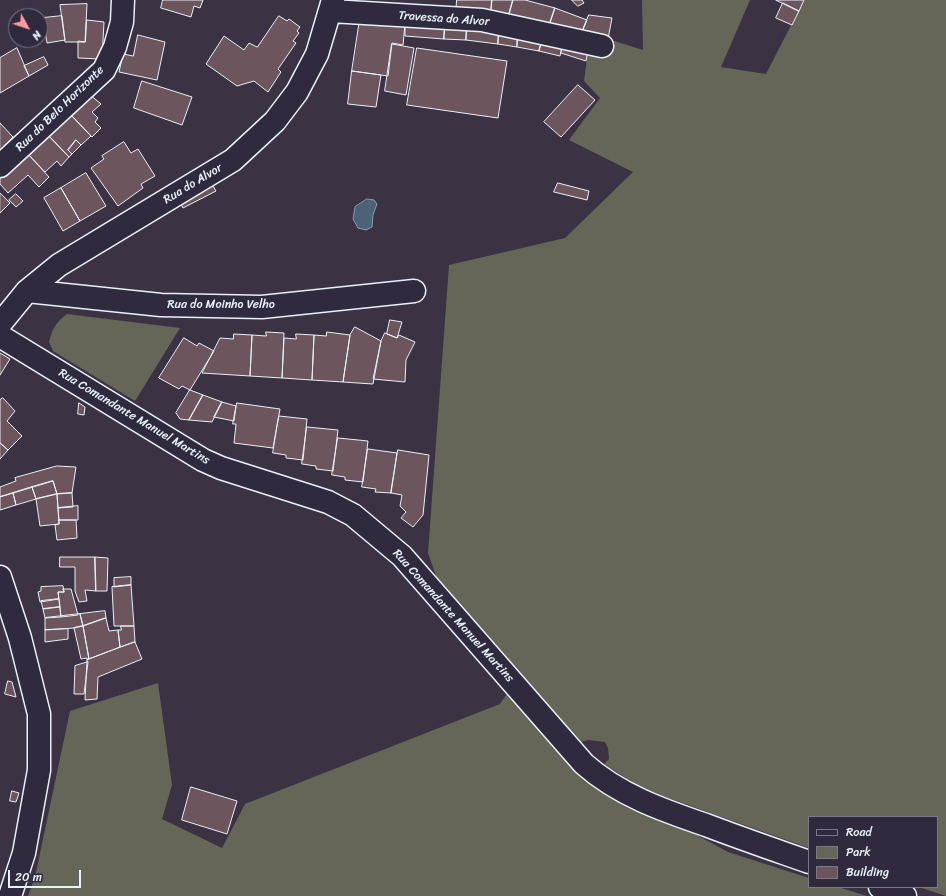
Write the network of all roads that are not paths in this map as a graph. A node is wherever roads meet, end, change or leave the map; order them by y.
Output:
1 (123, 0) edge
2 (332, 5) edge
3 (602, 46) dead end
4 (0, 166) edge
5 (27, 291) junction
6 (414, 291) dead end
7 (0, 324) edge
8 (0, 336) edge
9 (0, 577) edge
10 (808, 862) edge
11 (883, 888) edge
12 (10, 896) edge
13 (905, 896) edge

1 - 4 street, Rua do Belo Horizonte
2 - 3 street, Travessa do Alvor
2 - 5 street, Rua do Alvor
5 - 6 street, Rua do Moinho Velho
5 - 7 street, Rua do Alvor
8 - 10 street, Rua Comandante Manuel Martins
9 - 12 street
11 - 13 street

